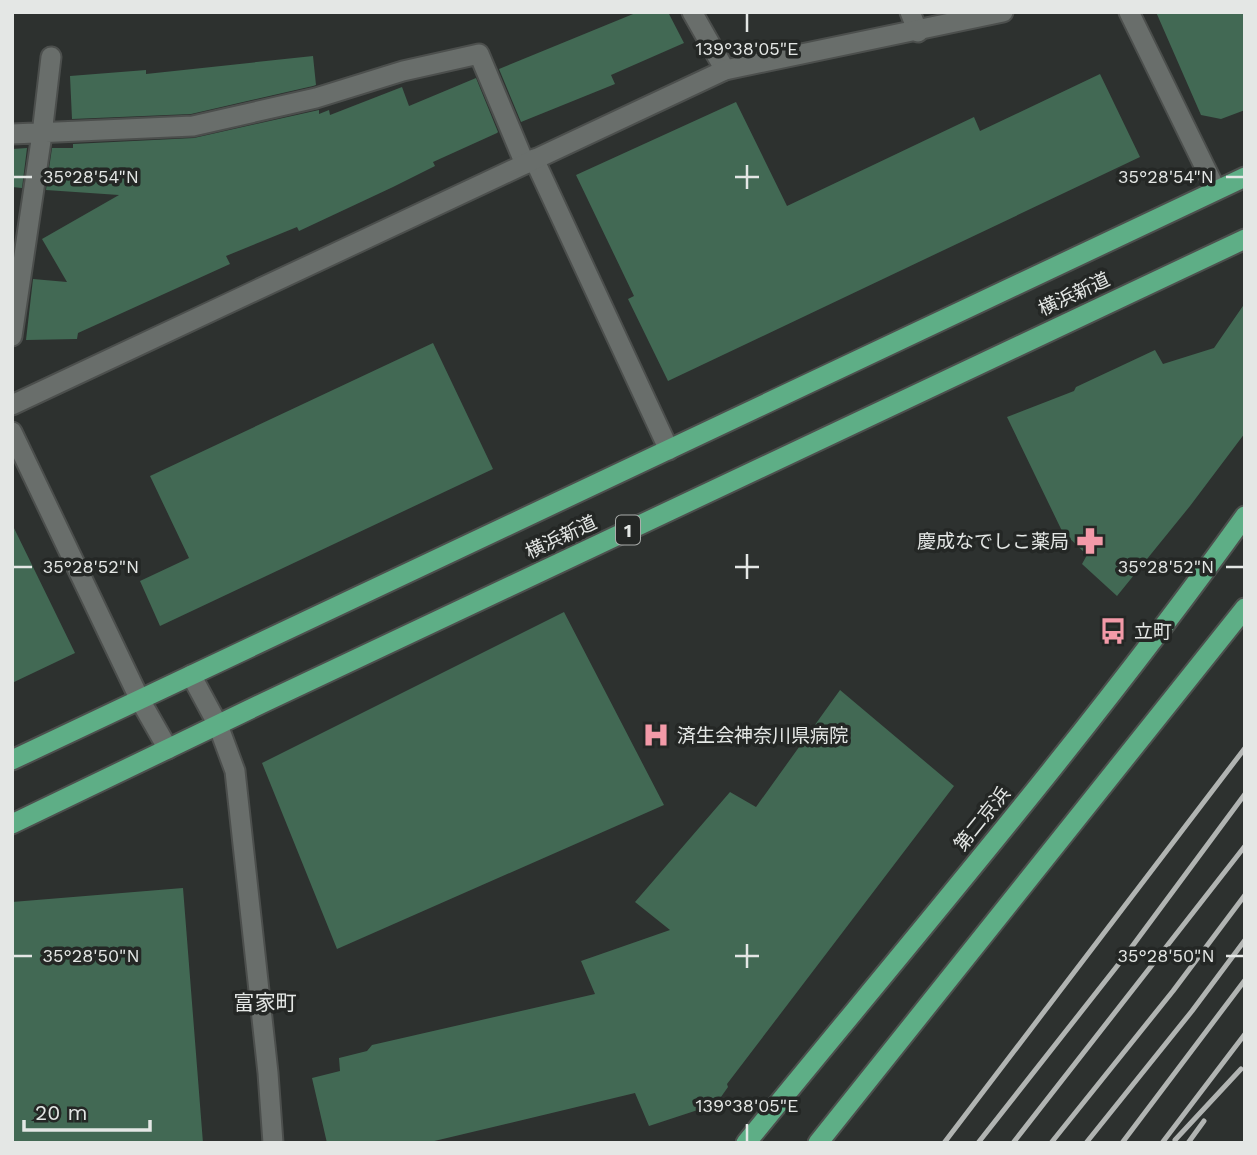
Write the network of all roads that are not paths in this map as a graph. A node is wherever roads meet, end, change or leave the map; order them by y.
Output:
1 (692, 12) edge
2 (909, 12) edge
3 (1003, 12) edge
4 (1129, 12) edge
5 (918, 32) junction
6 (51, 57) dead end
7 (725, 71) junction
8 (12, 134) edge
9 (42, 134) junction
10 (530, 162) junction
11 (1245, 177) edge
12 (1216, 190) junction
13 (1245, 239) edge
14 (12, 336) edge
15 (12, 405) edge
16 (12, 432) edge
17 (669, 450) junction
18 (1245, 516) edge
19 (1245, 608) edge
20 (191, 675) junction
21 (140, 700) junction
22 (218, 725) junction
23 (168, 749) junction
24 (12, 760) edge
25 (12, 824) edge
26 (273, 1143) edge
27 (746, 1143) edge
28 (818, 1143) edge

1 - 7 street
2 - 5 street
3 - 5 street
4 - 12 street
5 - 7 street
6 - 9 street
7 - 10 street
8 - 9 street
9 - 10 street
9 - 14 street
10 - 15 street
10 - 17 street
11 - 12 highway, 横浜新道
12 - 17 highway, 横浜新道
13 - 22 highway, 横浜新道 / 1
16 - 21 street
17 - 20 highway, 横浜新道
18 - 27 highway, 第二京浜
19 - 28 highway
20 - 21 highway, 横浜新道
20 - 22 street
21 - 23 street
21 - 24 highway, 横浜新道
22 - 23 highway, 横浜新道 / 1
22 - 26 street
23 - 25 highway, 横浜新道 / 1

